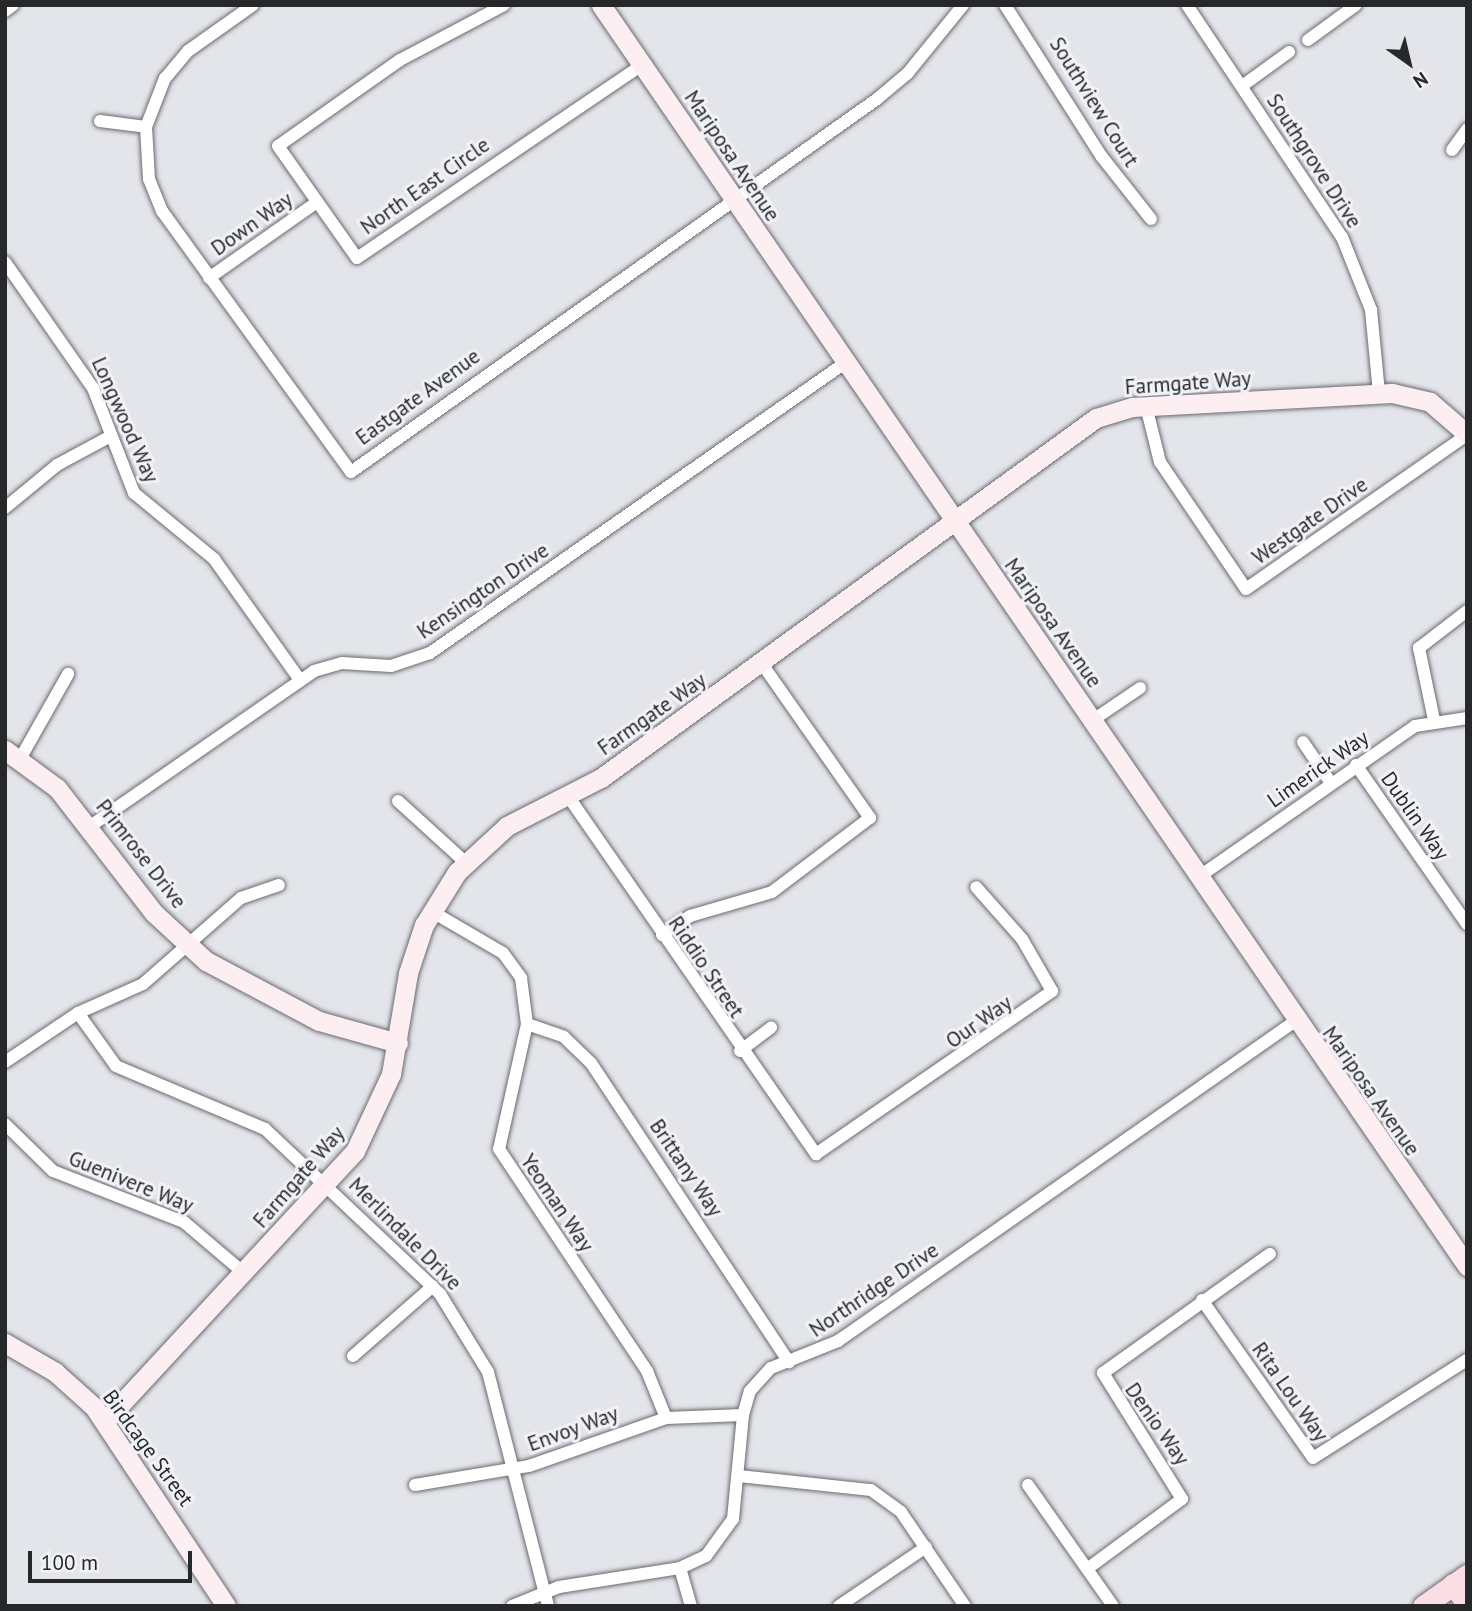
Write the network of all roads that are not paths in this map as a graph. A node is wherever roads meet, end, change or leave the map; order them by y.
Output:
1 (13, 5) edge
2 (253, 5) edge
3 (504, 5) edge
4 (601, 5) edge
5 (963, 5) edge
6 (1005, 5) edge
7 (1186, 5) edge
8 (1356, 5) edge
9 (5, 10) edge
10 (1308, 40) dead end
11 (1289, 52) dead end
12 (642, 65) junction
13 (1242, 86) junction
14 (100, 121) dead end
15 (146, 127) junction
16 (1467, 129) edge
17 (1452, 150) dead end
18 (734, 199) junction
19 (317, 202) junction
20 (1151, 219) dead end
21 (5, 262) edge
22 (209, 278) junction
23 (845, 363) junction
24 (1379, 394) junction
25 (1146, 407) junction
26 (1467, 435) edge
27 (109, 437) junction
28 (5, 508) edge
29 (953, 516) junction
30 (1467, 611) edge
31 (763, 665) junction
32 (68, 674) dead end
33 (300, 680) junction
34 (1140, 688) dead end
35 (1467, 718) edge
36 (1093, 720) junction
37 (1434, 720) junction
38 (1303, 742) dead end
39 (13, 755) edge
40 (1356, 765) junction
41 (1331, 783) junction
42 (568, 796) junction
43 (398, 801) dead end
44 (92, 825) junction
45 (466, 862) junction
46 (1200, 876) junction
47 (279, 885) dead end
48 (976, 887) dead end
49 (431, 911) junction
50 (1467, 924) edge
51 (662, 935) junction
52 (186, 946) junction
53 (78, 1013) junction
54 (1294, 1022) junction
55 (527, 1024) junction
56 (771, 1028) dead end
57 (398, 1043) junction
58 (740, 1051) junction
59 (5, 1062) edge
60 (5, 1124) edge
61 (816, 1154) joint
62 (328, 1185) junction
63 (1270, 1254) dead end
64 (1467, 1266) edge
65 (244, 1273) junction
66 (433, 1286) junction
67 (1202, 1300) junction
68 (5, 1343) edge
69 (353, 1356) dead end
70 (1467, 1360) edge
71 (789, 1362) junction
72 (743, 1415) junction
73 (666, 1418) junction
74 (105, 1421) junction
75 (514, 1470) junction
76 (738, 1476) junction
77 (415, 1485) dead end
78 (1028, 1485) dead end
79 (926, 1547) junction
80 (680, 1568) junction
81 (1087, 1569) junction
82 (1460, 1580) edge
83 (546, 1600) edge
84 (219, 1603) edge
85 (1467, 1605) edge
86 (512, 1606) edge
87 (691, 1606) edge
88 (839, 1606) edge
89 (965, 1606) edge
90 (1112, 1606) edge
91 (1423, 1606) edge

1 - 9 street
2 - 15 street
3 - 19 street, North East Circle
4 - 12 street, Mariposa Avenue
5 - 18 street, Eastgate Avenue
6 - 20 street, Southview Court
7 - 13 street, Southgrove Drive
8 - 10 street
11 - 13 street
12 - 18 street, Mariposa Avenue
12 - 19 street, North East Circle
13 - 24 street, Southgrove Drive
14 - 15 street
15 - 22 street, Eastgate Avenue
16 - 17 street
18 - 22 street, Eastgate Avenue
18 - 23 street, Mariposa Avenue
19 - 22 street, Down Way
21 - 27 street, Longwood Way
23 - 29 street, Mariposa Avenue
23 - 33 street, Kensington Drive
24 - 25 street, Farmgate Way
24 - 26 street, Farmgate Way
25 - 26 street, Westgate Drive
25 - 29 street, Farmgate Way
27 - 28 street
27 - 33 street, Longwood Way
29 - 31 street, Farmgate Way
29 - 36 street, Mariposa Avenue
30 - 37 street
31 - 42 street, Farmgate Way
31 - 51 street
32 - 39 street
33 - 44 street, Kensington Drive
34 - 36 street
35 - 37 street, Limerick Way
36 - 46 street, Mariposa Avenue
37 - 40 street, Limerick Way
38 - 41 street
39 - 44 street, Primrose Drive
40 - 41 street, Limerick Way
40 - 50 street, Dublin Way
41 - 46 street, Limerick Way
42 - 45 street, Farmgate Way
42 - 51 street, Riddio Street
43 - 45 street
44 - 52 street, Primrose Drive
45 - 49 street, Farmgate Way
46 - 54 street, Mariposa Avenue
47 - 52 street
48 - 61 street, Our Way
49 - 55 street, Yeoman Way
49 - 57 street, Farmgate Way
51 - 58 street, Riddio Street
52 - 53 street
52 - 57 street, Primrose Drive
53 - 59 street
53 - 62 street, Merlindale Drive
54 - 64 street, Mariposa Avenue
54 - 71 street, Northridge Drive
55 - 71 street, Brittany Way
55 - 73 street, Yeoman Way
56 - 58 street
57 - 62 street, Farmgate Way
58 - 61 street, Riddio Street
60 - 65 street, Guenivere Way
62 - 65 street, Farmgate Way
62 - 66 street, Merlindale Drive
63 - 67 street, Denio Way
65 - 74 street, Farmgate Way
66 - 69 street
66 - 75 street, Merlindale Drive
67 - 70 street, Rita Lou Way
67 - 81 street, Denio Way
68 - 74 street, Birdcage Street
71 - 72 street, Northridge Drive
72 - 73 street, Envoy Way
72 - 76 street, Northridge Drive
73 - 75 street, Envoy Way
74 - 84 street, Birdcage Street
75 - 77 street, Envoy Way
75 - 83 street, Merlindale Drive
76 - 79 street
76 - 80 street, Northridge Drive
78 - 81 street
79 - 88 street
79 - 89 street
80 - 83 street, Northridge Drive
80 - 87 street
81 - 90 street
82 - 85 main road
82 - 91 main road
83 - 86 street, Northridge Drive

